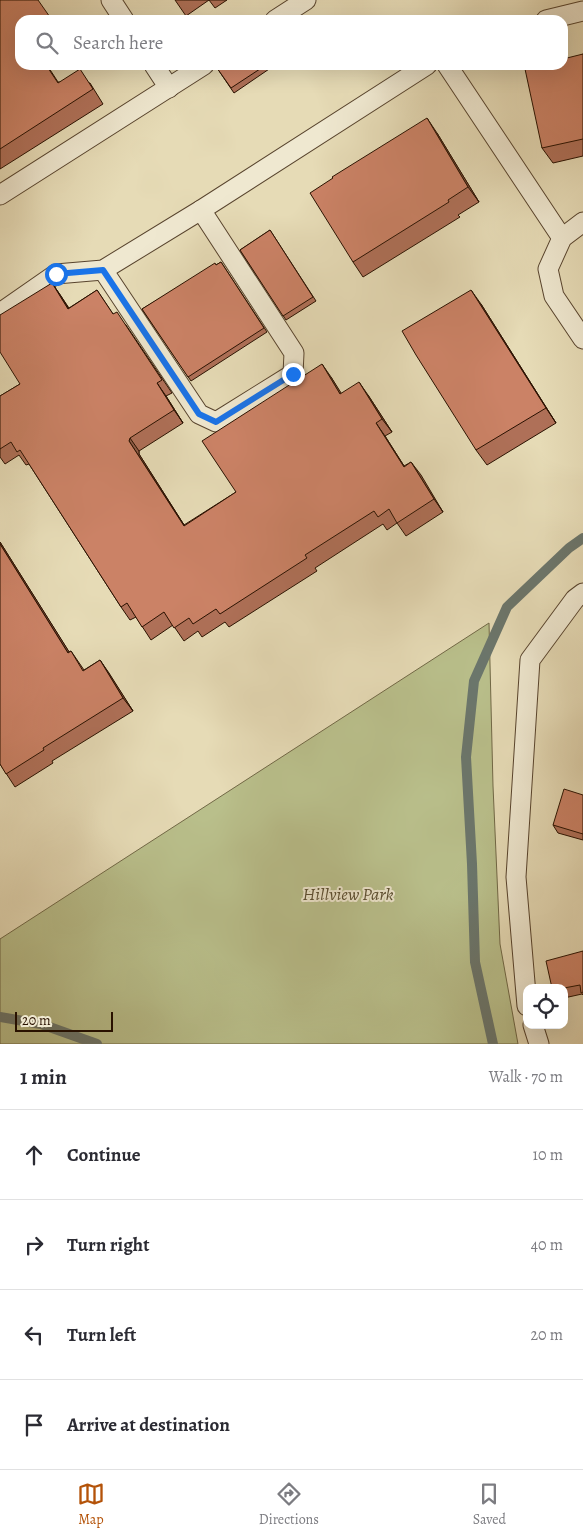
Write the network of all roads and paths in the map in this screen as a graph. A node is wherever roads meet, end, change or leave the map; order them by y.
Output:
1 (111, 0) edge
2 (306, 0) edge
3 (583, 11) edge
4 (121, 15) edge
5 (283, 15) edge
6 (567, 15) edge
7 (157, 70) edge
8 (196, 70) edge
9 (419, 70) edge
10 (451, 70) edge
11 (169, 88) junction
12 (0, 195) edge
13 (200, 210) junction
14 (583, 222) edge
15 (562, 238) junction
16 (103, 270) junction
17 (0, 313) edge
18 (583, 339) edge
19 (583, 593) edge
20 (525, 984) edge
21 (534, 1029) edge
22 (539, 1044) edge

1 - 4 lane
2 - 5 lane
3 - 6 lane
7 - 11 lane
8 - 11 lane
9 - 13 lane
10 - 15 lane
11 - 12 lane
13 - 16 lane
13 - 16 lane
14 - 15 lane
15 - 18 lane
16 - 17 lane
19 - 20 lane
21 - 22 lane

